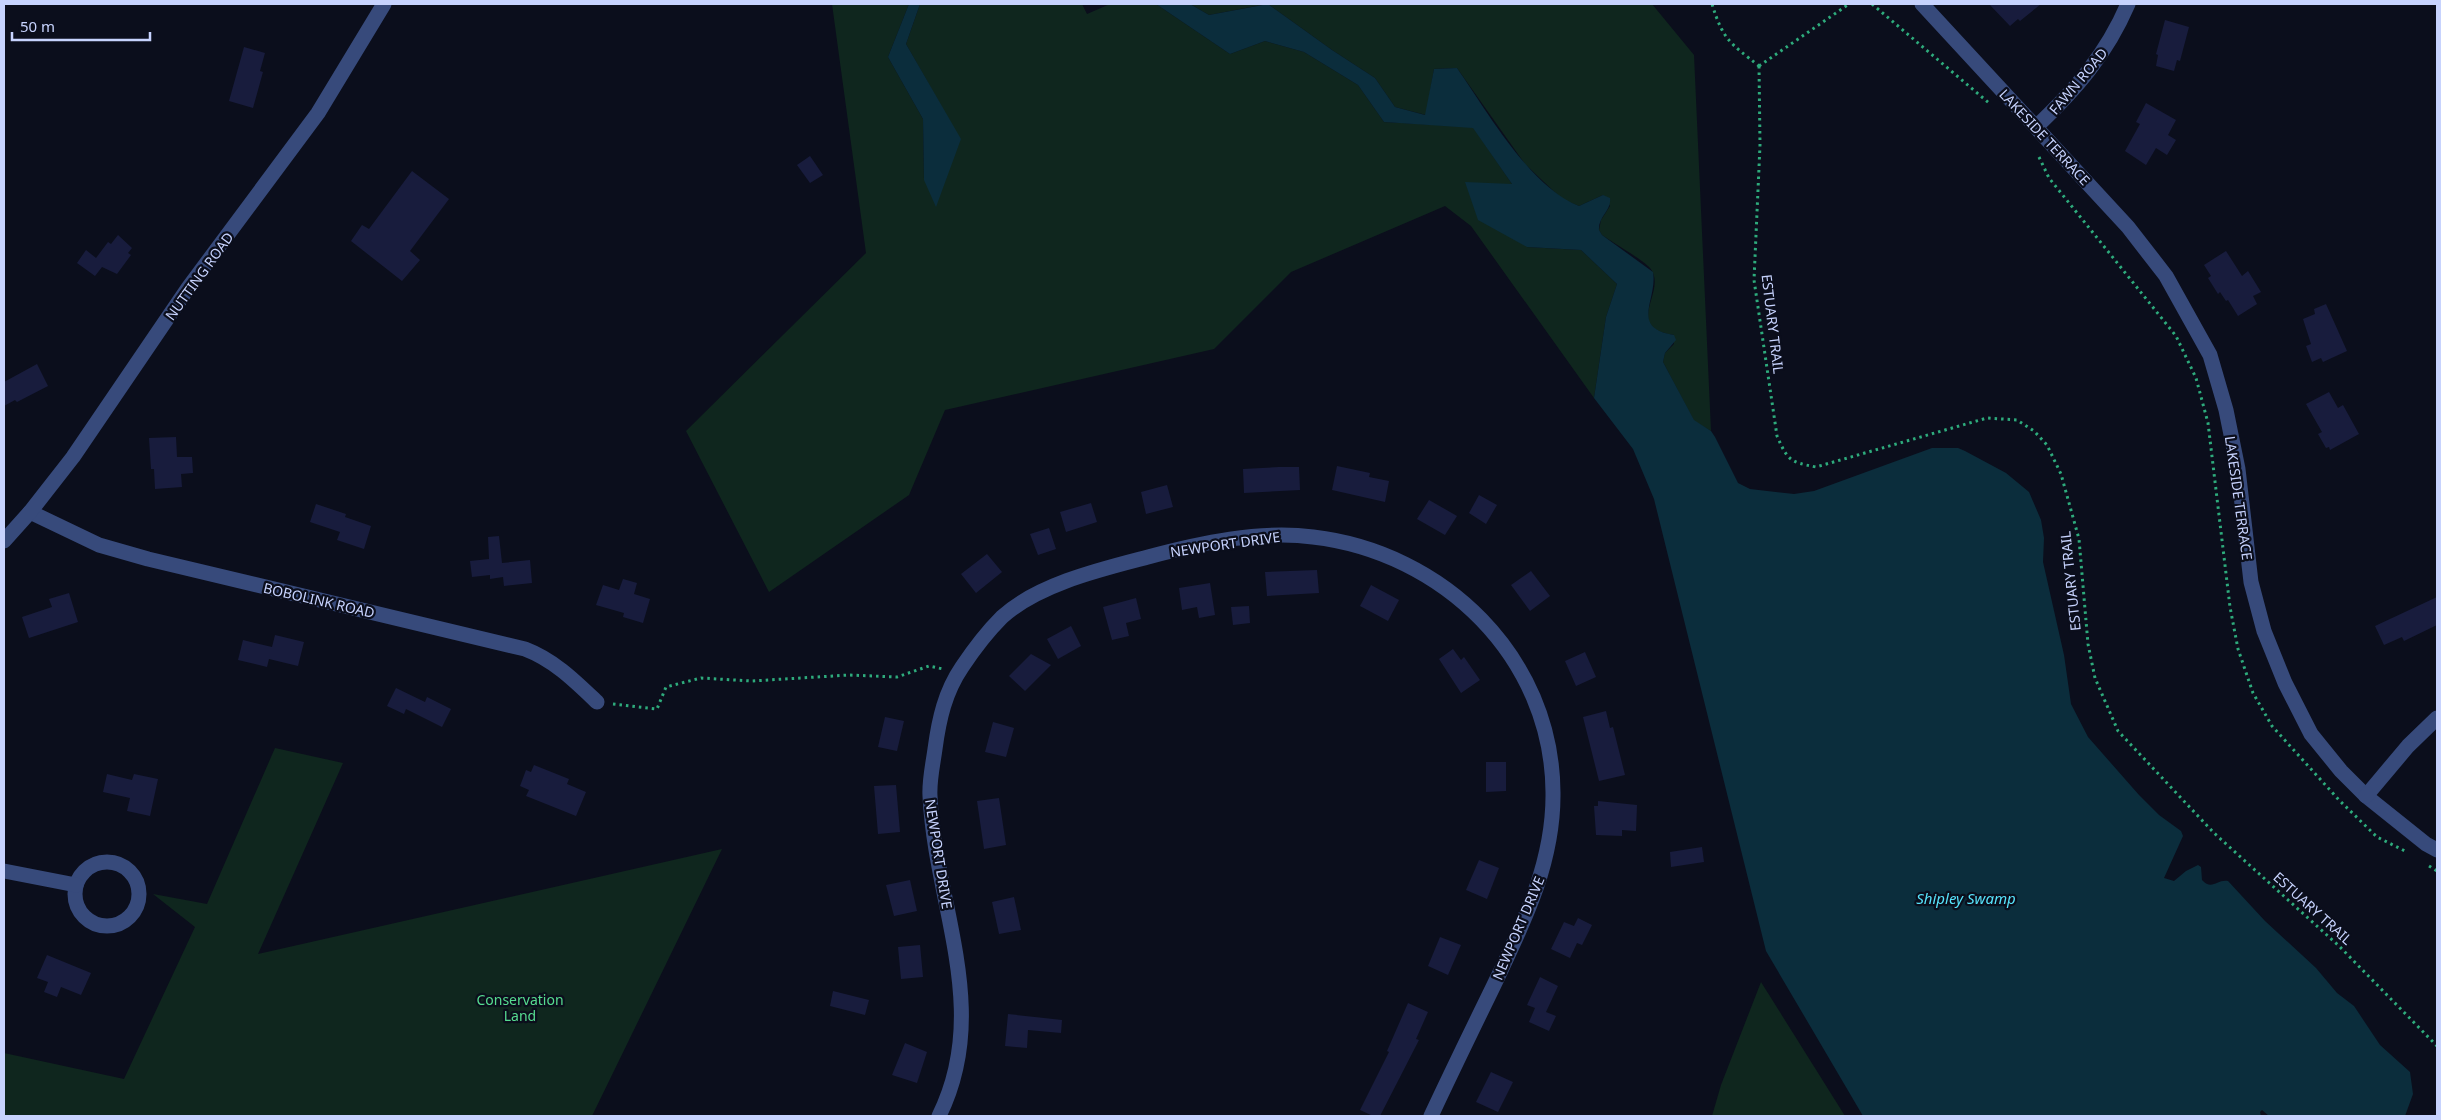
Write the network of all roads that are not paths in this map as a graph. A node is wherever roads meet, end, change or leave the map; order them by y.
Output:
1 (384, 4) edge
2 (1922, 4) edge
3 (2128, 4) edge
4 (2036, 128) junction
5 (30, 512) junction
6 (4, 541) edge
7 (598, 702) road end
8 (2437, 718) edge
9 (2366, 796) junction
10 (2437, 850) edge
11 (4, 871) edge
12 (76, 885) junction
13 (939, 1116) edge
14 (1431, 1116) edge

1 - 5 street, NUTTING ROAD
2 - 4 street, LAKESIDE TERRACE
3 - 4 street, FAWN ROAD
4 - 9 street, LAKESIDE TERRACE
5 - 6 street, NUTTING ROAD
5 - 7 street, BOBOLINK ROAD
8 - 9 street
9 - 10 street, LAKESIDE TERRACE
11 - 12 street
12 - 12 street
13 - 14 street, NEWPORT DRIVE

